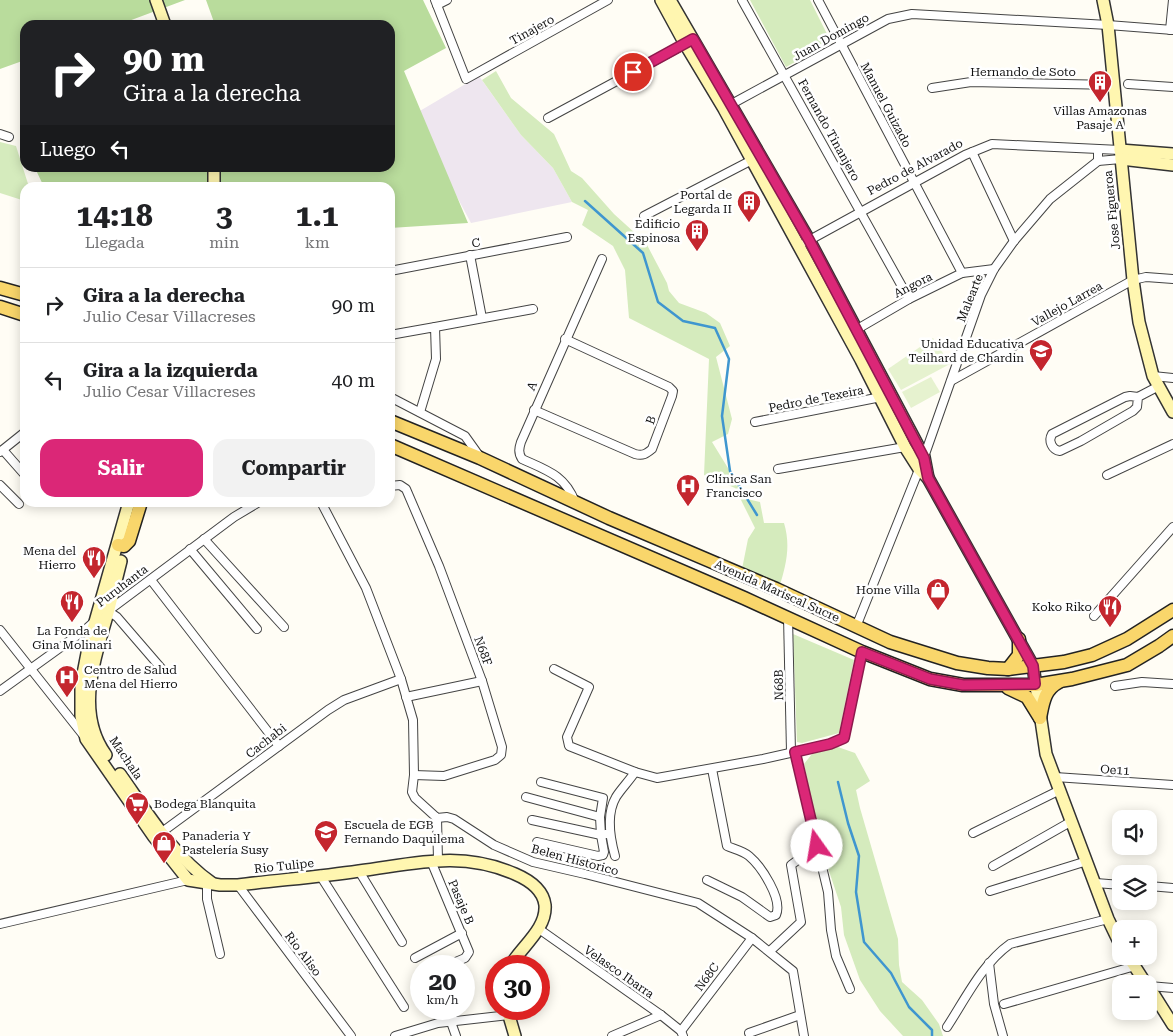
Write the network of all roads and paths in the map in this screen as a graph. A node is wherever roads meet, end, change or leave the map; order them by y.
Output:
1 (156, 0) edge
2 (447, 0) edge
3 (608, 0) edge
4 (661, 0) edge
5 (670, 0) edge
6 (742, 0) edge
7 (818, 0) edge
8 (1103, 0) edge
9 (1173, 0) edge
10 (436, 3) edge
11 (163, 20) edge
12 (1108, 24) junction
13 (1172, 30) edge
14 (689, 42) junction
15 (841, 44) junction
16 (786, 76) junction
17 (1114, 84) junction
18 (1128, 84) dead end
19 (932, 88) dead end
20 (1173, 88) edge
21 (728, 106) junction
22 (548, 118) dead end
23 (0, 134) edge
24 (9, 137) dead end
25 (1098, 149) junction
26 (972, 152) junction
27 (1173, 154) edge
28 (1121, 155) junction
29 (752, 160) junction
30 (1098, 161) junction
31 (1173, 165) edge
32 (914, 183) junction
33 (861, 211) junction
34 (644, 216) dead end
35 (567, 237) dead end
36 (1014, 241) junction
37 (804, 243) junction
38 (470, 255) junction
39 (602, 259) dead end
40 (994, 269) junction
41 (395, 271) edge
42 (962, 273) junction
43 (1173, 279) edge
44 (1133, 280) junction
45 (0, 288) edge
46 (20, 294) edge
47 (909, 299) junction
48 (0, 307) edge
49 (533, 309) dead end
50 (20, 313) edge
51 (482, 318) junction
52 (435, 326) junction
53 (852, 332) junction
54 (395, 334) edge
55 (565, 339) junction
56 (1173, 378) edge
57 (951, 381) junction
58 (1156, 381) junction
59 (881, 397) junction
60 (1138, 397) junction
61 (395, 400) edge
62 (534, 410) junction
63 (420, 412) junction
64 (1173, 412) edge
65 (755, 422) dead end
66 (395, 423) edge
67 (20, 436) edge
68 (1173, 444) edge
69 (395, 447) edge
70 (905, 447) junction
71 (1, 451) edge
72 (480, 458) junction
73 (924, 458) junction
74 (778, 469) dead end
75 (919, 469) junction
76 (20, 470) edge
77 (1107, 475) dead end
78 (928, 478) junction
79 (0, 485) edge
80 (395, 486) edge
81 (575, 502) junction
82 (19, 504) dead end
83 (128, 507) edge
84 (134, 507) edge
85 (140, 507) edge
86 (250, 507) edge
87 (326, 507) edge
88 (1173, 527) edge
89 (204, 539) junction
90 (121, 546) junction
91 (190, 549) junction
92 (151, 580) junction
93 (1173, 610) edge
94 (108, 611) junction
95 (1094, 616) dead end
96 (788, 617) junction
97 (95, 620) junction
98 (284, 627) dead end
99 (856, 627) junction
100 (257, 629) dead end
101 (0, 630) edge
102 (1173, 636) edge
103 (1019, 639) junction
104 (862, 652) junction
105 (1033, 666) junction
106 (31, 668) junction
107 (161, 668) dead end
108 (1008, 668) junction
109 (554, 669) dead end
110 (401, 679) junction
111 (482, 681) junction
112 (1062, 681) junction
113 (1035, 684) junction
114 (1173, 684) edge
115 (996, 685) junction
116 (1115, 686) dead end
117 (0, 691) edge
118 (406, 697) junction
119 (1040, 718) junction
120 (91, 737) junction
121 (279, 746) junction
122 (793, 752) junction
123 (712, 769) junction
124 (635, 772) junction
125 (414, 775) junction
126 (1055, 777) junction
127 (541, 782) dead end
128 (1173, 785) edge
129 (1060, 790) junction
130 (526, 797) dead end
131 (600, 817) junction
132 (437, 818) junction
133 (532, 820) dead end
134 (1072, 821) junction
135 (610, 833) junction
136 (973, 833) dead end
137 (158, 835) junction
138 (601, 835) junction
139 (536, 842) dead end
140 (817, 846) junction
141 (615, 856) dead end
142 (435, 860) junction
143 (1087, 861) junction
144 (994, 866) dead end
145 (359, 872) junction
146 (320, 875) junction
147 (188, 880) junction
148 (707, 880) dead end
149 (210, 883) junction
150 (1096, 883) junction
151 (238, 884) junction
152 (1112, 884) edge
153 (1157, 887) edge
154 (1173, 888) edge
155 (990, 890) dead end
156 (1108, 918) junction
157 (0, 924) edge
158 (1112, 927) edge
159 (539, 929) junction
160 (462, 934) junction
161 (752, 938) junction
162 (402, 942) dead end
163 (770, 951) junction
164 (220, 954) dead end
165 (421, 955) edge
166 (468, 955) edge
167 (518, 955) edge
168 (989, 963) junction
169 (1120, 965) edge
170 (1157, 987) edge
171 (1173, 988) edge
172 (850, 989) dead end
173 (1157, 1000) edge
174 (1004, 1004) dead end
175 (404, 1008) dead end
176 (661, 1015) junction
177 (800, 1015) junction
178 (485, 1016) edge
179 (510, 1020) edge
180 (451, 1022) junction
181 (1173, 1025) edge
182 (947, 1027) dead end
183 (682, 1033) edge
184 (750, 1033) dead end
185 (351, 1036) edge
186 (395, 1036) edge
187 (456, 1036) edge
188 (515, 1036) edge
189 (612, 1036) edge
190 (804, 1036) edge
191 (1003, 1036) edge

1 - 11 street
2 - 10 street
3 - 10 street, Tinajero
4 - 14 street
5 - 14 street
6 - 16 street, Fernando Tinanjero
7 - 15 street, Manuel Guizado
8 - 12 street, Jose Figueroa
9 - 13 street
12 - 13 street, Juan Domingo
12 - 15 street, Juan Domingo
12 - 17 street, Jose Figueroa
14 - 21 street
14 - 22 street
15 - 16 street, Juan Domingo
15 - 32 street, Manuel Guizado
16 - 21 street, Juan Domingo
16 - 33 street, Fernando Tinanjero
17 - 19 street, Hernando de Soto
17 - 28 street, Jose Figueroa
18 - 20 street
21 - 29 street
21 - 37 street
23 - 24 street
25 - 26 street, Pedro de Alvarado
25 - 28 street, Pedro de Alvarado
25 - 30 street
26 - 32 street, Pedro de Alvarado
26 - 36 street
27 - 28 street, Pedro de Alvarado
28 - 30 street, Pedro de Alvarado
28 - 31 street, Pedro de Alvarado
28 - 44 street, Jose Figueroa
29 - 34 street
29 - 37 street
30 - 36 street, Malearte
32 - 33 street, Pedro de Alvarado
32 - 42 street, Manuel Guizado
33 - 37 street, Pedro de Alvarado
33 - 47 street, Fernando Tinanjero
35 - 38 street, C
36 - 40 street, Malearte
37 - 53 street
38 - 41 street, C
38 - 51 street
39 - 55 street, A
40 - 42 street, Angora
40 - 57 street, Malearte
42 - 47 street, Angora
43 - 44 street, Vallejo Larrea
44 - 57 street, Vallejo Larrea
44 - 58 street, Jose Figueroa
45 - 46 main road
47 - 53 street, Angora
48 - 50 main road
49 - 51 street
51 - 52 street
52 - 54 street
52 - 63 street
53 - 59 street
53 - 73 street
55 - 62 street, A
55 - 62 street, B
56 - 58 street
57 - 73 street, Malearte
58 - 60 street
58 - 64 street, Jose Figueroa
59 - 65 street, Pedro de Texeira
59 - 70 street
60 - 60 street
61 - 63 street
62 - 81 street, A
63 - 72 street
66 - 72 main road, Avenida Mariscal Sucre
67 - 71 street
68 - 77 street
69 - 96 main road, Avenida Mariscal Sucre
70 - 74 street
70 - 75 street
71 - 76 street
72 - 81 main road, Avenida Mariscal Sucre
73 - 75 street, Malearte
73 - 78 street
75 - 78 street
75 - 99 street, Malearte
78 - 103 street
79 - 82 street
80 - 111 street, N68F
81 - 99 main road, Avenida Mariscal Sucre
83 - 90 street, Machala
84 - 90 street, Machala
85 - 90 main road
86 - 89 street, Puruhanta
87 - 110 street, Belen Historico
88 - 95 street
89 - 91 street, Puruhanta
89 - 98 street
90 - 94 street, Machala
90 - 97 street, Machala
91 - 92 street, Puruhanta
91 - 100 street
92 - 94 street, Puruhanta
92 - 121 street
93 - 105 main road, Avenida Mariscal Sucre
94 - 97 street, Puruhanta
94 - 107 street
94 - 120 street, Machala
96 - 104 main road, Avenida Mariscal Sucre
96 - 122 street, N68B
97 - 106 street, Puruhanta
97 - 120 street, Machala
99 - 108 main road, Avenida Mariscal Sucre
101 - 106 street
102 - 112 main road, Avenida Mariscal Sucre
103 - 105 street
103 - 108 main road
104 - 115 main road, Avenida Mariscal Sucre
104 - 122 street
105 - 108 main road, Avenida Mariscal Sucre
105 - 113 street
106 - 117 street, Puruhanta
106 - 120 street
109 - 124 street
110 - 118 street, Belen Historico
110 - 121 street, Cachabi
111 - 118 street
111 - 125 street, N68F
112 - 113 main road, Avenida Mariscal Sucre
112 - 119 main road
113 - 115 main road, Avenida Mariscal Sucre
113 - 119 street
114 - 116 street
115 - 119 main road
118 - 125 street, Belen Historico
119 - 126 street
120 - 137 street, Machala
121 - 137 street, Cachabi
122 - 123 street
122 - 140 street, N68B
123 - 124 street
123 - 148 street
124 - 135 street
125 - 132 street, Belen Historico
126 - 128 street, Oe11
126 - 129 street
127 - 131 street
129 - 134 street
129 - 136 street
130 - 131 street
131 - 138 street
132 - 142 street
132 - 161 street, Belen Historico
133 - 138 street
134 - 143 street
134 - 144 street
135 - 138 street
135 - 141 street
137 - 147 street, Machala
137 - 149 street, Machala
138 - 139 street
140 - 163 street
140 - 172 street, N68B
142 - 145 street, Rio Tulipe
142 - 159 street, Rio Tulipe
142 - 160 street, Pasaje B
143 - 150 street
143 - 155 street
145 - 146 street, Rio Tulipe
145 - 162 street
146 - 151 street, Rio Tulipe
146 - 175 street
147 - 149 street, Rio Tulipe
147 - 157 street, Rio Tulipe
149 - 151 street, Rio Tulipe
149 - 164 street
150 - 152 street
150 - 156 street
151 - 185 street, Rio Aliso
153 - 154 street
156 - 158 street
156 - 168 street
159 - 167 street, Rio Tulipe
159 - 176 street, Velasco Ibarra
160 - 165 street
160 - 166 street, Pasaje B
161 - 163 street, Belen Historico
161 - 183 street, N68C
163 - 177 street, Belen Historico
168 - 182 street
168 - 191 street
169 - 174 street
170 - 171 street
173 - 181 street
176 - 183 street, Velasco Ibarra
176 - 189 street
177 - 184 street
177 - 190 street, Belen Historico
178 - 180 street
179 - 188 street
180 - 186 street
180 - 187 street

